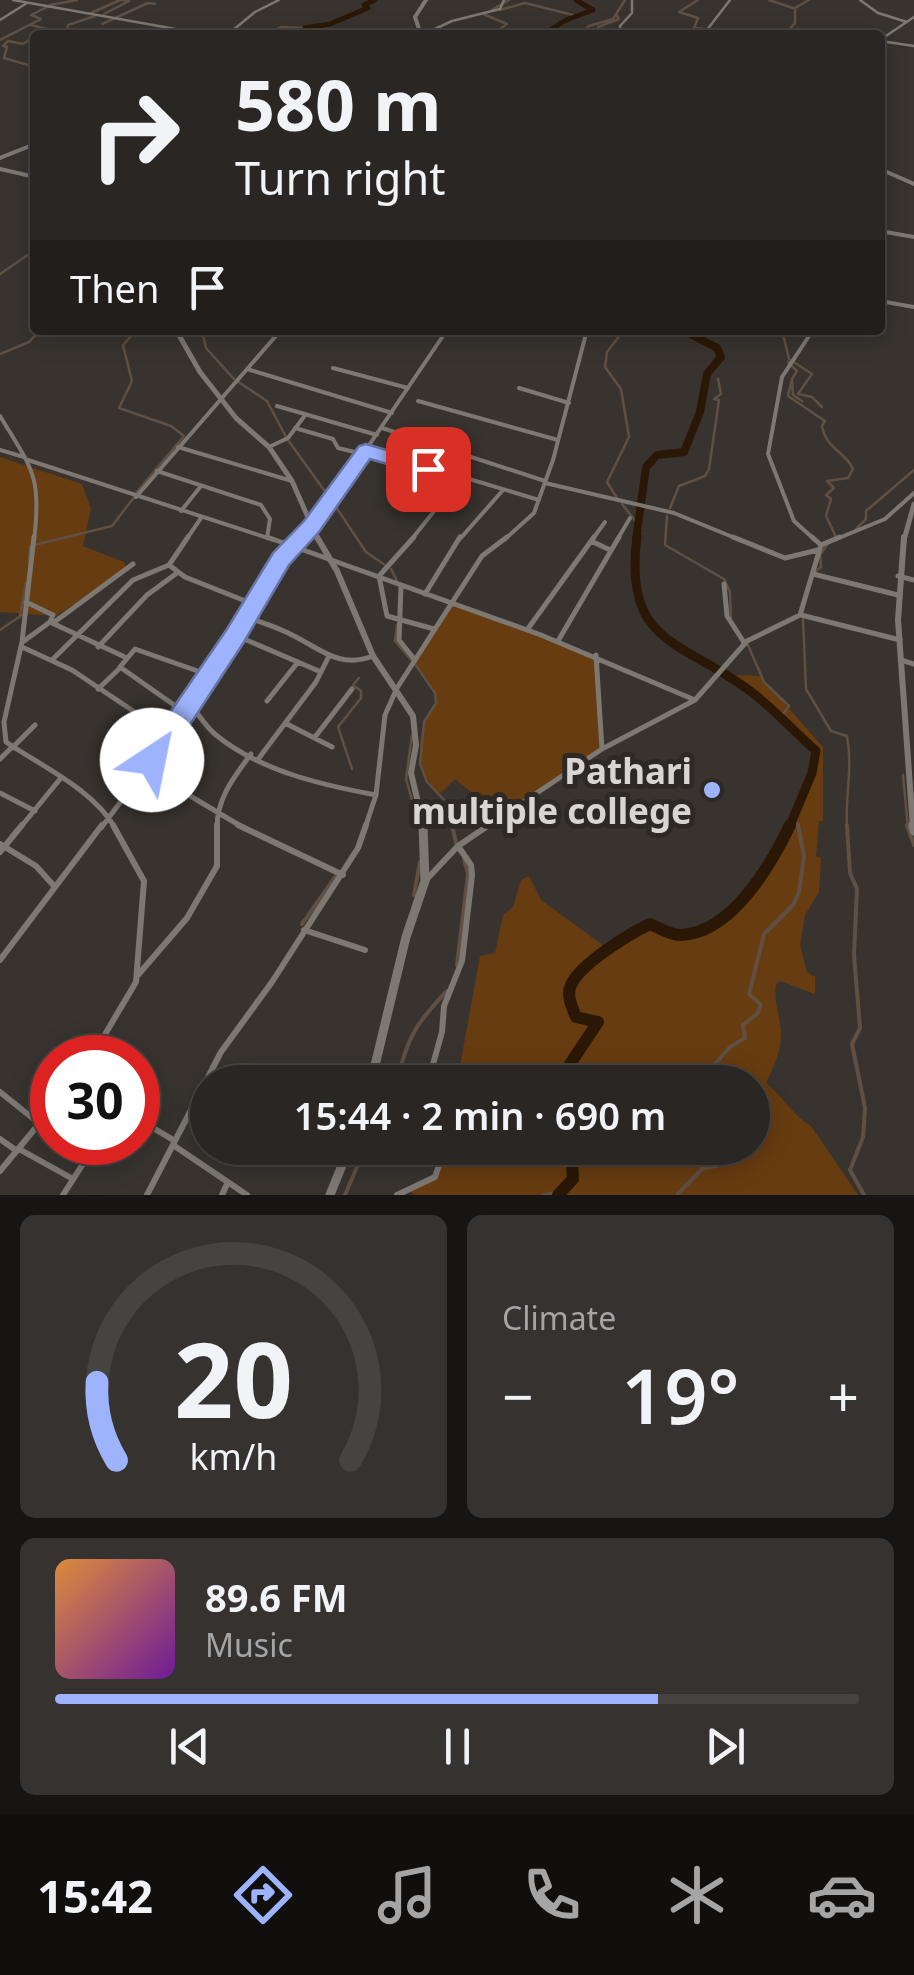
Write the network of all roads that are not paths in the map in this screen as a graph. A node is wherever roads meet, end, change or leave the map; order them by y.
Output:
1 (13, 0) edge
2 (279, 0) edge
3 (426, 0) edge
4 (504, 0) edge
5 (632, 0) edge
6 (730, 0) edge
7 (860, 0) edge
8 (28, 3) junction
9 (914, 17) edge
10 (0, 20) edge
11 (907, 22) junction
12 (182, 30) edge
13 (233, 30) edge
14 (420, 30) edge
15 (433, 30) edge
16 (620, 30) edge
17 (708, 30) edge
18 (885, 37) edge
19 (885, 42) edge
20 (914, 46) edge
21 (30, 146) edge
22 (0, 158) edge
23 (0, 169) edge
24 (885, 171) edge
25 (30, 176) edge
26 (914, 184) edge
27 (885, 232) edge
28 (914, 237) edge
29 (885, 302) edge
30 (914, 308) edge
31 (178, 335) edge
32 (277, 335) edge
33 (444, 335) edge
34 (585, 335) edge
35 (810, 335) edge
36 (333, 368) dead end
37 (247, 369) junction
38 (408, 388) junction
39 (518, 388) dead end
40 (220, 398) junction
41 (418, 401) dead end
42 (569, 402) junction
43 (277, 406) dead end
44 (392, 413) junction
45 (306, 414) junction
46 (0, 416) edge
47 (295, 428) junction
48 (379, 431) junction
49 (558, 440) junction
50 (178, 447) junction
51 (270, 447) junction
52 (0, 450) edge
53 (365, 452) junction
54 (460, 454) junction
55 (27, 459) junction
56 (157, 472) junction
57 (456, 476) junction
58 (292, 481) junction
59 (545, 482) junction
60 (202, 486) junction
61 (502, 490) junction
62 (914, 493) edge
63 (136, 496) junction
64 (538, 500) junction
65 (914, 504) edge
66 (181, 511) junction
67 (202, 517) junction
68 (630, 518) dead end
69 (604, 522) dead end
70 (312, 526) junction
71 (267, 538) junction
72 (590, 540) junction
73 (290, 548) junction
74 (820, 548) junction
75 (611, 550) junction
76 (331, 562) junction
77 (133, 564) dead end
78 (169, 565) junction
79 (177, 573) junction
80 (812, 574) junction
81 (898, 576) junction
82 (379, 579) junction
83 (914, 580) edge
84 (724, 584) dead end
85 (401, 586) junction
86 (426, 594) junction
87 (898, 595) junction
88 (26, 602) junction
89 (450, 603) junction
90 (254, 605) junction
91 (800, 615) junction
92 (247, 617) junction
93 (401, 618) junction
94 (51, 623) junction
95 (434, 629) junction
96 (527, 630) junction
97 (78, 635) junction
98 (236, 636) junction
99 (900, 640) junction
100 (558, 641) junction
101 (744, 644) junction
102 (21, 645) junction
103 (98, 648) junction
104 (596, 655) junction
105 (372, 656) junction
106 (127, 658) junction
107 (328, 658) junction
108 (52, 660) junction
109 (901, 660) junction
110 (298, 662) junction
111 (413, 664) junction
112 (914, 664) edge
113 (119, 669) junction
114 (321, 672) junction
115 (210, 675) junction
116 (397, 688) junction
117 (98, 689) junction
118 (352, 689) dead end
119 (696, 700) junction
120 (267, 701) dead end
121 (190, 704) junction
122 (184, 712) junction
123 (2, 715) edge
124 (285, 722) junction
125 (35, 724) dead end
126 (169, 735) junction
127 (315, 737) junction
128 (332, 747) dead end
129 (12, 748) junction
130 (602, 749) junction
131 (251, 754) junction
132 (0, 758) edge
133 (260, 758) junction
134 (145, 769) junction
135 (60, 779) junction
136 (0, 793) edge
137 (376, 795) junction
138 (35, 810) junction
139 (217, 816) junction
140 (109, 817) junction
141 (914, 831) edge
142 (458, 846) junction
143 (2, 848) edge
144 (343, 875) junction
145 (425, 881) junction
146 (55, 887) junction
147 (304, 930) junction
148 (365, 950) dead end
149 (0, 960) edge
150 (138, 976) junction
151 (106, 1035) edge
152 (375, 1065) edge
153 (433, 1065) edge
154 (0, 1092) edge
155 (30, 1116) edge
156 (160, 1134) edge
157 (30, 1136) edge
158 (0, 1139) edge
159 (174, 1143) junction
160 (18, 1150) junction
161 (82, 1165) edge
162 (342, 1165) edge
163 (439, 1165) edge
164 (0, 1171) edge
165 (73, 1179) junction
166 (227, 1184) junction
167 (63, 1195) edge
168 (146, 1195) edge
169 (222, 1195) edge
170 (246, 1195) edge
171 (330, 1195) edge
172 (397, 1195) edge

1 - 8 street
2 - 13 street
3 - 14 main road
4 - 15 street
5 - 16 street
6 - 17 street
7 - 11 street
8 - 10 street
8 - 12 street
9 - 11 street
11 - 18 street
19 - 20 street
21 - 22 street
23 - 25 street
24 - 26 street
27 - 28 street
29 - 30 street
31 - 40 main road
32 - 37 street
33 - 38 street
34 - 42 street
35 - 74 street
36 - 38 street
37 - 40 street
37 - 44 street
38 - 44 street
39 - 42 street
40 - 50 street
40 - 51 main road
41 - 49 street
42 - 49 street
43 - 45 street
44 - 48 street
45 - 47 street
45 - 48 street
46 - 55 street
47 - 51 street
47 - 53 street
48 - 53 street
48 - 54 street
49 - 59 street
50 - 56 street
50 - 58 street
51 - 58 main road
52 - 55 street
53 - 57 street
53 - 70 street
54 - 57 street
54 - 59 street
55 - 63 street
55 - 88 street
56 - 60 street
56 - 63 street
57 - 61 street
57 - 82 street
58 - 70 main road
59 - 64 street
59 - 74 street
60 - 66 street
60 - 71 street
61 - 64 street
61 - 86 street
62 - 74 street
63 - 66 street
64 - 89 street
65 - 81 main road
66 - 67 street
67 - 71 street
67 - 78 street
68 - 75 street
69 - 72 street
70 - 73 street
70 - 76 main road
71 - 73 street
72 - 75 street
72 - 96 street
73 - 76 street
73 - 90 street
74 - 80 street
75 - 100 street
76 - 82 street
76 - 105 main road
77 - 94 street
78 - 79 street
78 - 97 street
79 - 90 street
79 - 103 street
80 - 87 street
80 - 91 street
81 - 83 street
81 - 87 main road
82 - 85 street
82 - 93 street
84 - 101 street
85 - 86 street
85 - 93 street
86 - 89 street
87 - 99 main road
88 - 94 street
88 - 102 street
89 - 95 street
89 - 96 street
90 - 92 street
91 - 99 street
91 - 101 street
92 - 98 street
92 - 107 street
93 - 95 street
93 - 111 street
94 - 97 street
94 - 102 street
95 - 111 street
96 - 100 street
97 - 103 street
97 - 108 street
98 - 110 street
98 - 115 street
99 - 109 main road
100 - 104 street
101 - 119 street
102 - 108 street
102 - 123 street
103 - 106 street
104 - 119 street
104 - 130 street
105 - 107 street
105 - 116 main road
106 - 113 street
106 - 115 street
107 - 114 street
108 - 117 street
109 - 112 street
109 - 141 main road
110 - 114 street
110 - 120 street
111 - 116 street
113 - 117 street
113 - 122 street
114 - 124 street
115 - 121 street
116 - 137 street
116 - 145 main road
117 - 126 street
118 - 127 street
119 - 130 street
121 - 122 street
121 - 131 street
122 - 126 street
123 - 129 street
124 - 127 street
124 - 133 street
125 - 129 street
126 - 134 street
127 - 128 street
129 - 132 street
129 - 135 street
130 - 142 street
131 - 133 street
131 - 139 street
133 - 137 street
134 - 139 street
134 - 140 street
135 - 138 street
135 - 140 street
136 - 138 street
137 - 144 street
138 - 143 street
139 - 144 street
139 - 150 street
140 - 146 street
140 - 150 street
142 - 145 street
142 - 153 street
143 - 146 street
144 - 147 street
145 - 152 main road
146 - 149 street
147 - 148 street
147 - 159 street
150 - 151 street
154 - 155 street
156 - 159 street
157 - 160 street
158 - 160 street
159 - 166 street
159 - 168 street
160 - 164 street
160 - 165 street
161 - 165 street
162 - 171 main road
163 - 172 street
165 - 167 street
166 - 169 street
166 - 170 street

